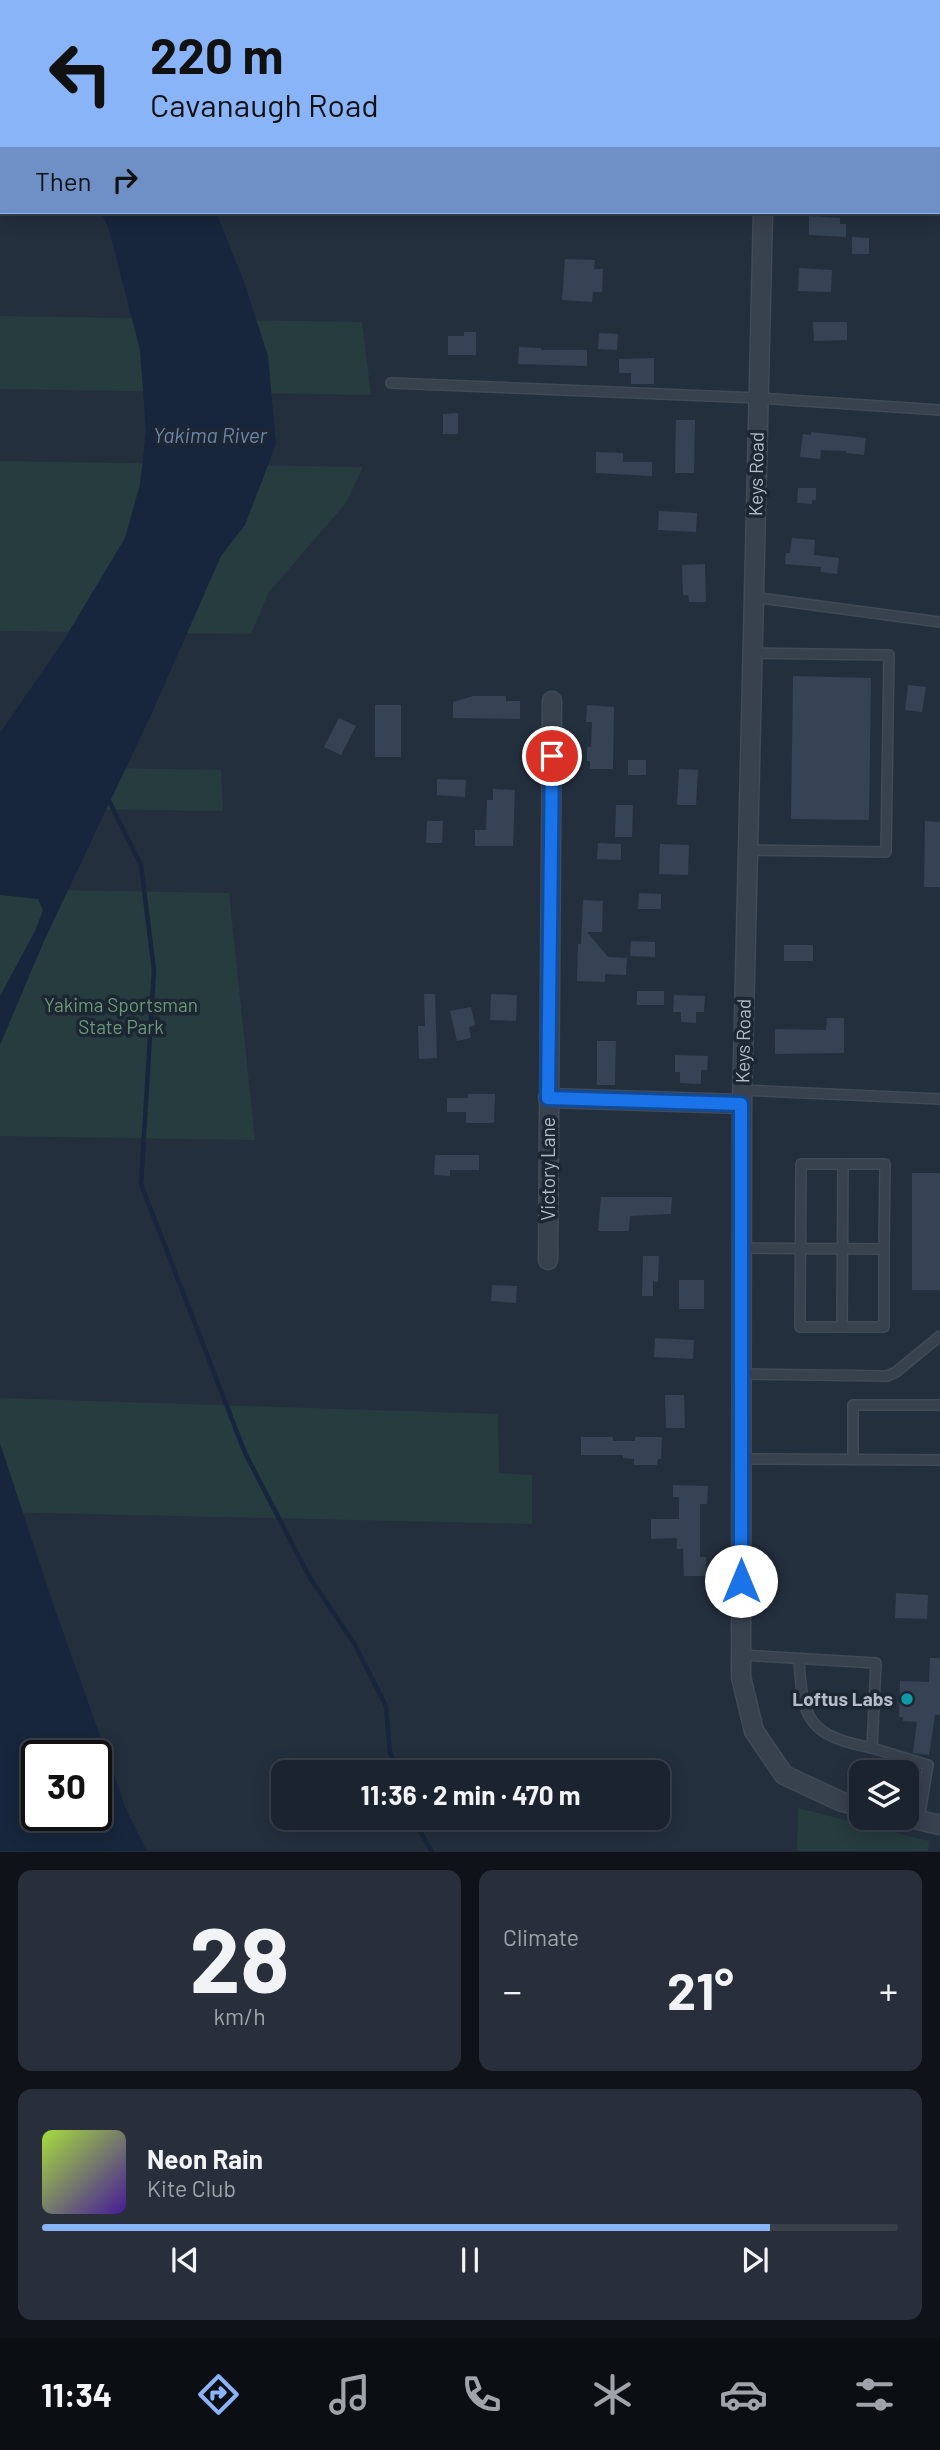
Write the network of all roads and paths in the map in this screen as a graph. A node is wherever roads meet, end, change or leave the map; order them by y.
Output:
1 (763, 214) edge
2 (391, 383) dead end
3 (758, 398) junction
4 (940, 410) edge
5 (754, 597) junction
6 (940, 622) edge
7 (752, 653) junction
8 (552, 701) dead end
9 (748, 850) junction
10 (742, 1097) junction
11 (548, 1098) junction
12 (940, 1099) edge
13 (843, 1164) junction
14 (741, 1248) junction
15 (801, 1248) junction
16 (842, 1249) junction
17 (884, 1250) junction
18 (548, 1260) dead end
19 (842, 1327) junction
20 (940, 1336) edge
21 (741, 1374) junction
22 (940, 1405) edge
23 (741, 1459) junction
24 (853, 1459) junction
25 (940, 1460) edge
26 (741, 1655) junction
27 (799, 1659) junction
28 (872, 1748) junction
29 (912, 1760) edge
30 (919, 1762) edge
31 (919, 1797) edge
32 (849, 1804) edge
33 (919, 1820) edge
34 (940, 1825) edge

1 - 3 street, Keys Road
2 - 3 lane
3 - 4 lane
3 - 5 street, Keys Road
5 - 6 lane
5 - 7 street, Keys Road
7 - 9 street, Keys Road
7 - 9 lane
8 - 11 street, Victory Lane
9 - 10 street, Keys Road
10 - 11 street
10 - 12 lane
10 - 14 street, Keys Road
11 - 18 street, Victory Lane
13 - 15 lane
13 - 16 lane
13 - 17 lane
14 - 15 lane
14 - 21 street, Keys Road
15 - 16 lane
15 - 19 lane
16 - 17 lane
16 - 19 lane
17 - 19 lane
20 - 21 lane
21 - 23 street, Keys Road
22 - 24 lane
23 - 24 lane
23 - 26 street, Keys Road
24 - 25 lane
26 - 27 lane
26 - 32 street, Keys Road
27 - 28 lane
27 - 28 lane
28 - 29 lane
30 - 31 lane
33 - 34 street

